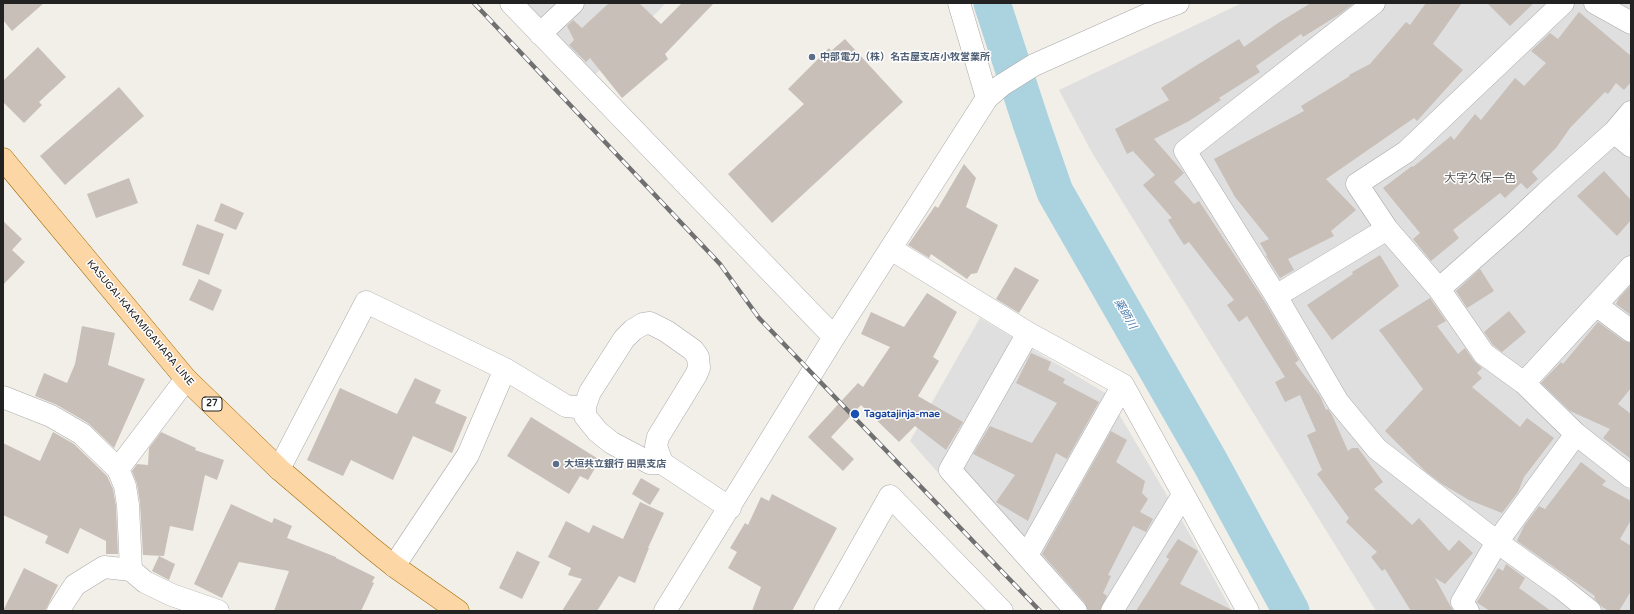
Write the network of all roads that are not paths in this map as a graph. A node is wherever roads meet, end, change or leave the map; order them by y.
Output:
1 (511, 3) edge
2 (573, 3) edge
3 (958, 3) edge
4 (1178, 3) edge
5 (1374, 3) edge
6 (1563, 3) edge
7 (1595, 3) edge
8 (1631, 23) edge
9 (540, 34) junction
10 (987, 98) junction
11 (1631, 112) edge
12 (1614, 132) junction
13 (1631, 146) edge
14 (3, 159) edge
15 (1387, 229) junction
16 (891, 249) junction
17 (1631, 267) edge
18 (1439, 289) junction
19 (1276, 296) junction
20 (1596, 305) junction
21 (1631, 331) edge
22 (1028, 332) junction
23 (834, 337) junction
24 (505, 369) junction
25 (186, 379) junction
26 (1524, 383) junction
27 (1123, 385) junction
28 (3, 397) edge
29 (585, 406) junction
30 (1576, 434) junction
31 (662, 463) junction
32 (118, 469) junction
33 (279, 469) junction
34 (1631, 477) edge
35 (1183, 495) junction
36 (730, 508) junction
37 (1497, 542) junction
38 (1027, 556) junction
39 (394, 566) junction
40 (131, 570) junction
41 (1244, 608) edge
42 (58, 611) edge
43 (218, 611) edge
44 (458, 611) edge
45 (665, 611) edge
46 (825, 611) edge
47 (1002, 611) edge
48 (1076, 611) edge
49 (1112, 611) edge
50 (1468, 611) edge
51 (1590, 611) edge

1 - 9 street
2 - 9 street
3 - 10 street
4 - 10 street
5 - 19 street
6 - 15 street
7 - 8 street
9 - 23 street
10 - 16 street
11 - 12 street
12 - 13 street
12 - 18 street
14 - 25 main road, KASUGAI-KAKAMIGAHARA LINE / 27
15 - 18 street
15 - 19 street
16 - 22 street
16 - 23 street
17 - 20 street
18 - 26 street
19 - 37 street
20 - 21 street
20 - 26 street
22 - 27 street
22 - 38 street
23 - 36 street
24 - 29 street
24 - 33 street
24 - 39 street
25 - 32 street
25 - 33 main road, KASUGAI-KAKAMIGAHARA LINE / 27
26 - 30 street
27 - 35 street
27 - 38 street
28 - 32 street
29 - 31 street
29 - 31 street
30 - 34 street
30 - 37 street
31 - 36 street
32 - 40 street
33 - 39 main road, KASUGAI-KAKAMIGAHARA LINE / 27
35 - 41 street
35 - 49 street
36 - 45 street
37 - 50 street
37 - 51 street
38 - 48 street
39 - 44 main road, KASUGAI-KAKAMIGAHARA LINE / 27
40 - 42 street
40 - 43 street
46 - 47 street

